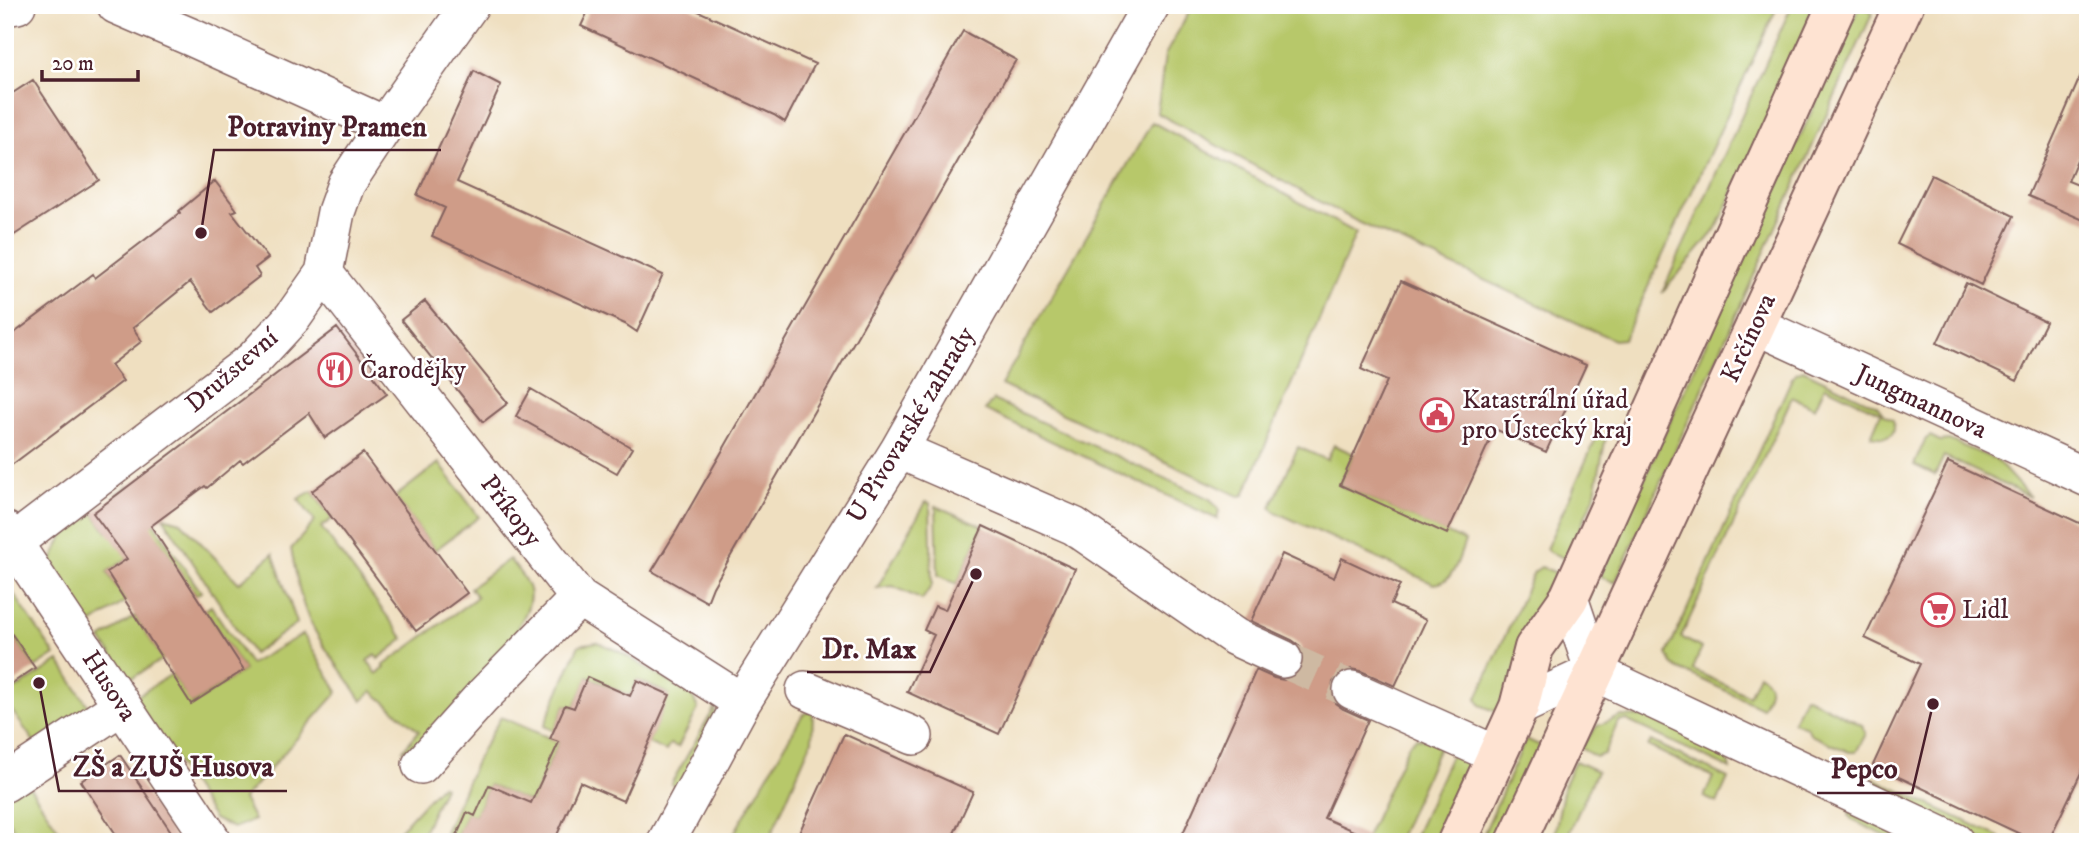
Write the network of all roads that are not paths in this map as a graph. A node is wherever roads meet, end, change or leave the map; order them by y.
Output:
1 (18, 5) edge
2 (116, 5) edge
3 (470, 5) edge
4 (1152, 5) edge
5 (1837, 5) edge
6 (1905, 5) edge
7 (5, 7) edge
8 (385, 125) junction
9 (324, 272) junction
10 (1755, 325) junction
11 (899, 450) junction
12 (2088, 478) edge
13 (9, 536) edge
14 (579, 598) junction
15 (1569, 598) junction
16 (1283, 659) tunnel mouth
17 (1594, 672) junction
18 (805, 690) dead end
19 (1352, 690) tunnel mouth
20 (742, 702) junction
21 (121, 706) junction
22 (1519, 707) junction
23 (914, 736) dead end
24 (1497, 755) junction
25 (421, 765) dead end
26 (5, 783) edge
27 (213, 842) edge
28 (666, 842) edge
29 (1457, 842) edge
30 (1516, 842) edge
31 (1955, 842) edge

1 - 7 street
2 - 8 street
3 - 8 street, Družstevní
4 - 11 street, U Pivovarské zahrady
5 - 15 street
6 - 10 street, Krčínova
8 - 9 street, Družstevní
9 - 13 street, Družstevní
9 - 14 street, Příkopy
10 - 12 street, Jungmannova
10 - 17 street, Krčínova
11 - 16 street
11 - 20 street, U Pivovarské zahrady
13 - 21 street, Husova
14 - 20 street, Příkopy
14 - 25 street
15 - 17 street
15 - 22 street
17 - 22 street
17 - 30 street, Krčínova
17 - 31 street
18 - 23 street
19 - 24 street
20 - 28 street, U Pivovarské zahrady
21 - 26 street
21 - 27 street, Husova
22 - 24 street
24 - 29 street

